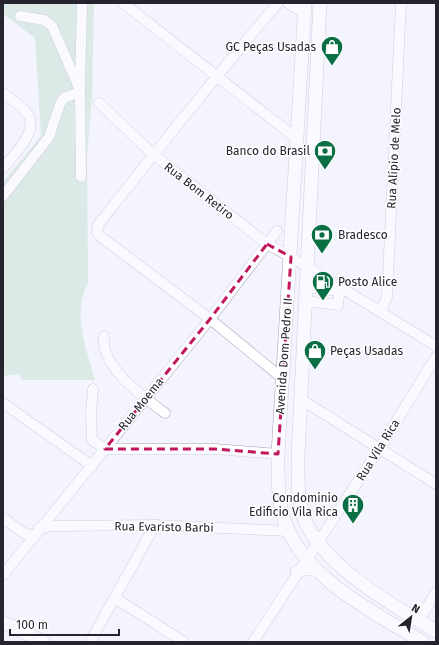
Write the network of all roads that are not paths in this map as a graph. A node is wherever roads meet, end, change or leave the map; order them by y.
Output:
1 (82, 3) edge
2 (123, 3) edge
3 (278, 3) edge
4 (288, 3) edge
5 (320, 3) edge
6 (401, 3) edge
7 (305, 8) edge
8 (20, 16) dead end
9 (217, 75) junction
10 (80, 91) junction
11 (3, 93) edge
12 (98, 104) dead end
13 (296, 138) junction
14 (154, 155) junction
15 (3, 168) edge
16 (81, 177) dead end
17 (3, 196) edge
18 (277, 231) dead end
19 (267, 244) junction
20 (291, 256) junction
21 (307, 268) junction
22 (320, 275) junction
23 (312, 288) junction
24 (340, 289) junction
25 (312, 301) junction
26 (382, 312) junction
27 (210, 319) junction
28 (104, 336) dead end
29 (436, 346) edge
30 (436, 358) edge
31 (282, 378) junction
32 (93, 389) dead end
33 (145, 398) junction
34 (302, 400) junction
35 (3, 403) edge
36 (165, 413) dead end
37 (379, 449) junction
38 (105, 450) junction
39 (278, 454) junction
40 (92, 466) junction
41 (436, 484) edge
42 (3, 518) edge
43 (156, 525) junction
44 (288, 531) junction
45 (37, 532) junction
46 (318, 544) junction
47 (306, 559) junction
48 (316, 569) junction
49 (297, 572) junction
50 (3, 575) edge
51 (436, 592) edge
52 (115, 598) junction
53 (419, 620) junction
54 (3, 622) edge
55 (436, 631) edge
56 (407, 638) edge
57 (44, 642) edge
58 (90, 642) edge
59 (184, 642) edge
60 (253, 642) edge
61 (423, 642) edge

1 - 10 street
2 - 9 street
3 - 9 street
4 - 7 street
5 - 21 main road, Avenida Dom Pedro II
6 - 26 street, Rua Alípio de Melo
7 - 13 main road, Avenida Dom Pedro II
8 - 10 street
9 - 13 street
9 - 14 street
10 - 16 street
10 - 17 street
11 - 15 street
12 - 14 street, Rua Bom Retiro
13 - 20 main road, Avenida Dom Pedro II
14 - 19 street, Rua Bom Retiro
14 - 27 street
18 - 19 street, Rua Moema
19 - 20 street, Rua Bom Retiro
19 - 27 street, Rua Moema
20 - 21 street, Rua Bom Retiro
20 - 31 main road, Avenida Dom Pedro II
21 - 22 street, Rua Bom Retiro
21 - 23 main road, Avenida Dom Pedro II
22 - 23 street
22 - 24 street, Rua Bom Retiro
23 - 24 street
23 - 25 main road, Avenida Dom Pedro II
24 - 25 street
24 - 26 street, Rua Bom Retiro
25 - 34 main road, Avenida Dom Pedro II
26 - 29 street, Rua Bom Retiro
27 - 31 street
27 - 33 street, Rua Moema
28 - 33 street
30 - 37 street, Rua Vila Rica
31 - 39 main road, Avenida Dom Pedro II
32 - 38 street
33 - 36 street
33 - 38 street, Rua Moema
34 - 37 street
34 - 46 main road, Avenida Dom Pedro II
35 - 40 street
37 - 41 street
37 - 46 street, Rua Vila Rica
38 - 39 street
38 - 40 street, Rua Moema
39 - 44 main road, Avenida Dom Pedro II
40 - 45 street, Rua Moema
42 - 45 street
43 - 44 street, Rua Evaristo Barbi
43 - 45 street, Rua Evaristo Barbi
43 - 52 street
44 - 47 main road, Avenida Dom Pedro II
45 - 50 street, Rua Moema
46 - 47 street, Rua Vila Rica
46 - 53 main road, Avenida Dom Pedro II
47 - 48 main road, Avenida Dom Pedro II
47 - 49 street, Rua Vila Rica
48 - 49 main road
48 - 56 main road, Avenida Dom Pedro II
49 - 60 street, Rua Vila Rica
51 - 53 street
52 - 58 street
52 - 59 street
53 - 55 main road, Avenida Dom Pedro II
54 - 57 main road
56 - 61 main road, Avenida Dom Pedro II

